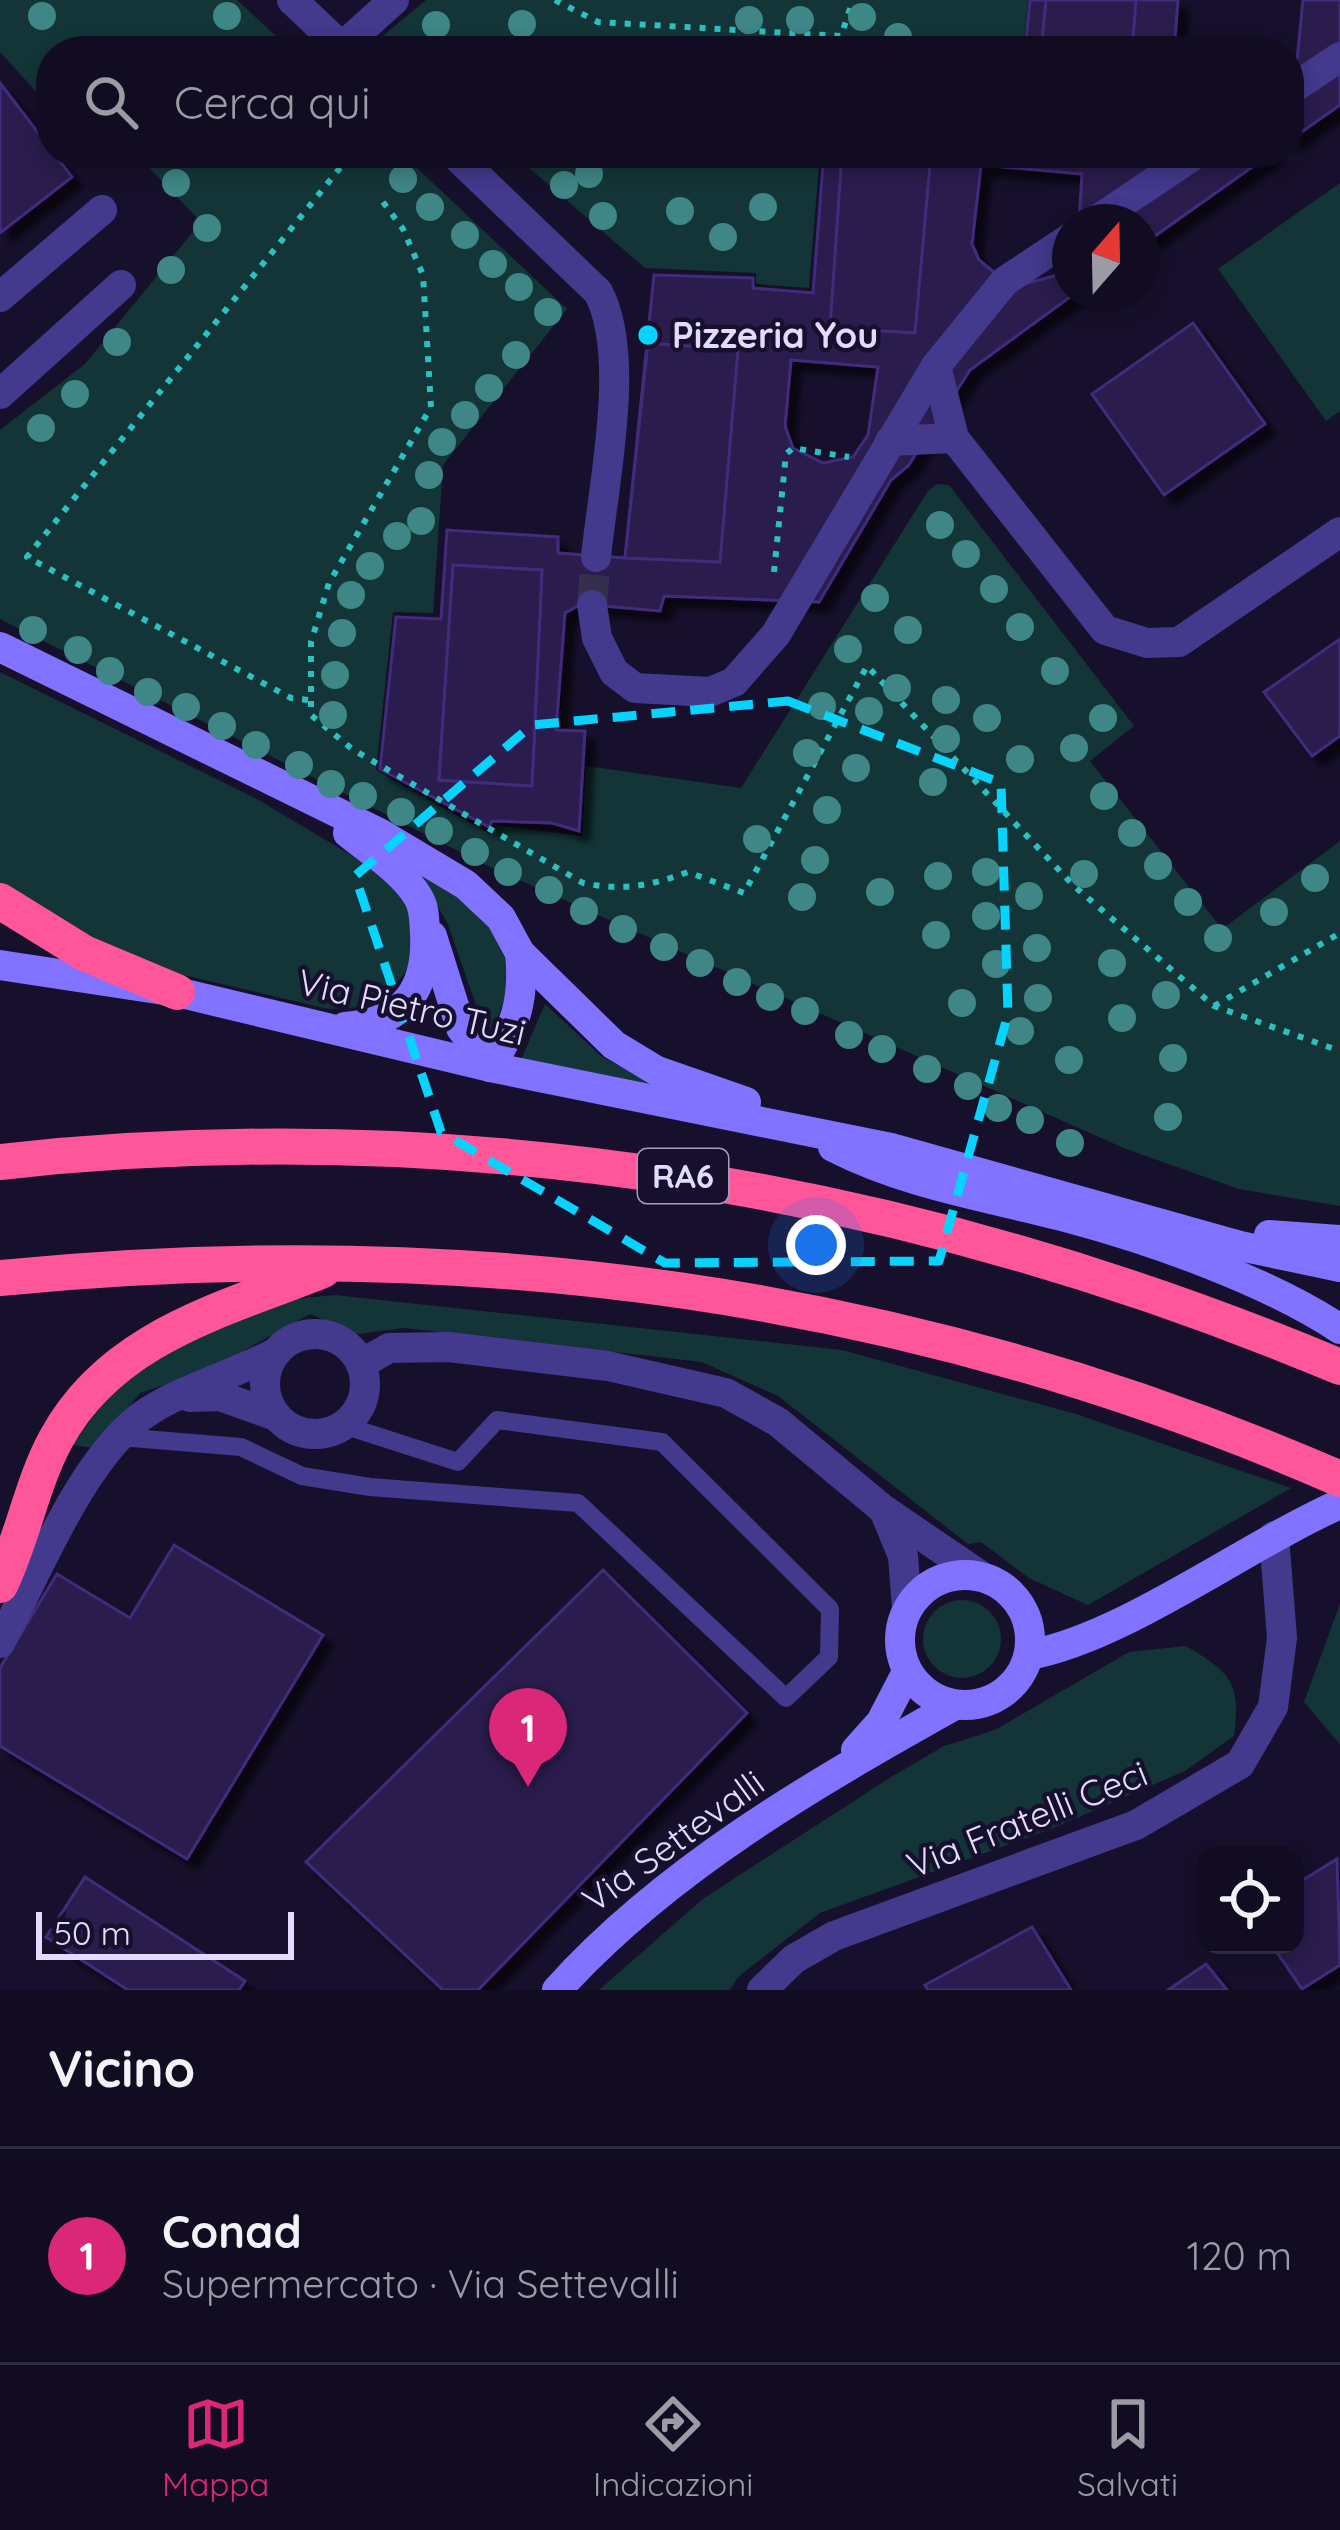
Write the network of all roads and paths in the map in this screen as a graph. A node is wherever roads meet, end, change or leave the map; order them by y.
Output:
1 (292, 0) edge
2 (394, 0) edge
3 (554, 0) edge
4 (853, 0) edge
5 (330, 36) edge
6 (357, 36) edge
7 (1340, 57) edge
8 (1304, 81) edge
9 (340, 168) edge
10 (469, 168) edge
11 (1175, 168) edge
12 (383, 202) dead end
13 (1121, 204) edge
14 (102, 210) dead end
15 (1052, 250) edge
16 (121, 285) dead end
17 (0, 297) edge
18 (936, 366) junction
19 (0, 394) edge
20 (954, 438) junction
21 (890, 442) junction
22 (853, 457) dead end
23 (1340, 532) edge
24 (596, 557) tunnel mouth
25 (774, 573) dead end
26 (592, 605) tunnel mouth
27 (0, 647) edge
28 (308, 700) junction
29 (301, 796) junction
30 (0, 901) edge
31 (424, 913) junction
32 (1340, 933) edge
33 (520, 953) junction
34 (0, 965) edge
35 (177, 992) junction
36 (1214, 1006) junction
37 (327, 1028) junction
38 (1340, 1051) edge
39 (490, 1066) junction
40 (806, 1134) junction
41 (0, 1151) edge
42 (89, 1152) junction
43 (0, 1162) edge
44 (1027, 1185) junction
45 (1089, 1202) junction
46 (1340, 1240) edge
47 (344, 1262) junction
48 (1340, 1268) edge
49 (0, 1278) edge
50 (1340, 1329) edge
51 (275, 1353) junction
52 (362, 1364) junction
53 (1340, 1367) edge
54 (184, 1397) junction
55 (276, 1416) junction
56 (343, 1425) junction
57 (120, 1437) junction
58 (1340, 1462) edge
59 (1340, 1479) edge
60 (0, 1501) edge
61 (1340, 1504) edge
62 (884, 1510) junction
63 (1283, 1531) junction
64 (5, 1575) edge
65 (981, 1576) junction
66 (907, 1608) junction
67 (1023, 1610) junction
68 (1101, 1628) junction
69 (0, 1643) edge
70 (1029, 1655) junction
71 (907, 1672) junction
72 (955, 1705) junction
73 (844, 1764) junction
74 (556, 1990) edge
75 (762, 1990) edge

1 - 5 street
2 - 6 street
3 - 4 path
7 - 8 street
9 - 28 path
10 - 24 street
11 - 13 street
12 - 28 path
14 - 17 street
15 - 18 street
16 - 19 street
18 - 20 street
18 - 21 street
20 - 21 street
20 - 23 street
21 - 26 street
22 - 25 path
27 - 29 main road
28 - 36 path
29 - 31 main road
29 - 33 main road
30 - 35 highway
31 - 37 main road
31 - 39 main road
32 - 36 path
33 - 39 main road
33 - 44 main road
34 - 35 main road, Via Pietro Tuzi
35 - 37 main road, Via Pietro Tuzi
36 - 38 path
37 - 39 main road, Via Pietro Tuzi
39 - 40 main road, Via Pietro Tuzi
40 - 44 main road, Via Pietro Tuzi
40 - 50 main road, Via Pietro Tuzi
41 - 42 highway
42 - 43 highway, RA6
42 - 53 highway, RA6
44 - 45 main road, Via Pietro Tuzi
45 - 46 main road
45 - 48 main road, Via Pietro Tuzi
47 - 49 highway
47 - 59 highway
47 - 64 highway
51 - 52 street
51 - 54 street
51 - 55 street
52 - 56 street
52 - 62 street
54 - 55 street
54 - 57 street
55 - 56 street
56 - 57 lane
57 - 69 street
58 - 63 main road
60 - 64 highway
61 - 63 main road
62 - 65 street
62 - 66 street
63 - 68 main road
63 - 75 street, Via Fratelli Ceci
65 - 66 main road
65 - 67 main road
66 - 71 main road
67 - 68 main road
67 - 70 main road
68 - 70 main road
70 - 72 main road, Via Settevalli
71 - 72 main road
71 - 73 main road, Via Settevalli
72 - 73 main road, Via Settevalli
73 - 74 main road, Via Settevalli

